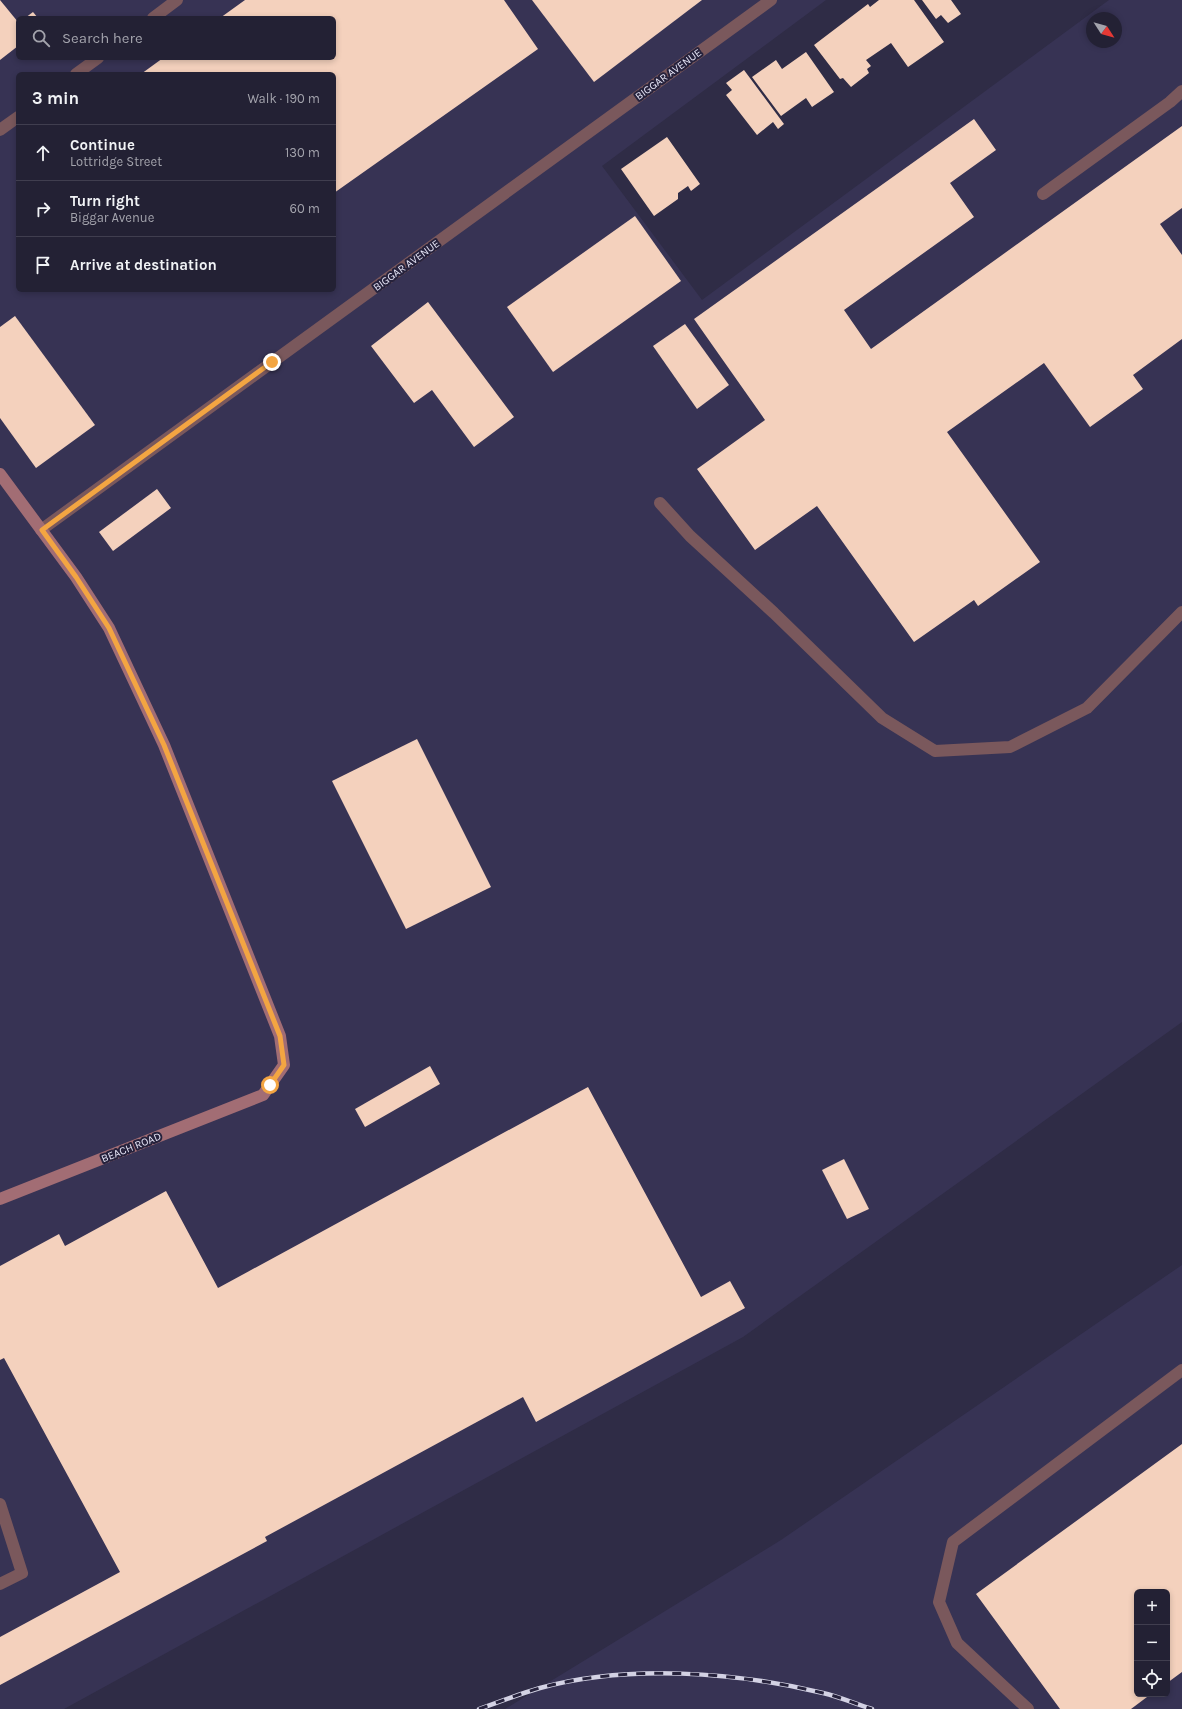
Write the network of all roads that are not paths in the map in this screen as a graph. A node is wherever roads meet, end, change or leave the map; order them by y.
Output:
1 (177, 0) edge
2 (771, 0) edge
3 (156, 16) edge
4 (95, 60) edge
5 (79, 72) edge
6 (1182, 91) edge
7 (16, 118) edge
8 (0, 130) edge
9 (1043, 194) dead end
10 (0, 474) edge
11 (660, 503) dead end
12 (42, 530) junction
13 (1182, 612) edge
14 (0, 1199) edge
15 (1182, 1370) edge
16 (0, 1504) edge
17 (0, 1584) edge
18 (1028, 1709) edge

1 - 3 street
2 - 12 street, BIGGAR AVENUE
4 - 5 street
6 - 9 street
7 - 8 street
10 - 12 street
11 - 13 street
12 - 14 street, BEACH ROAD
15 - 18 street
16 - 17 street

